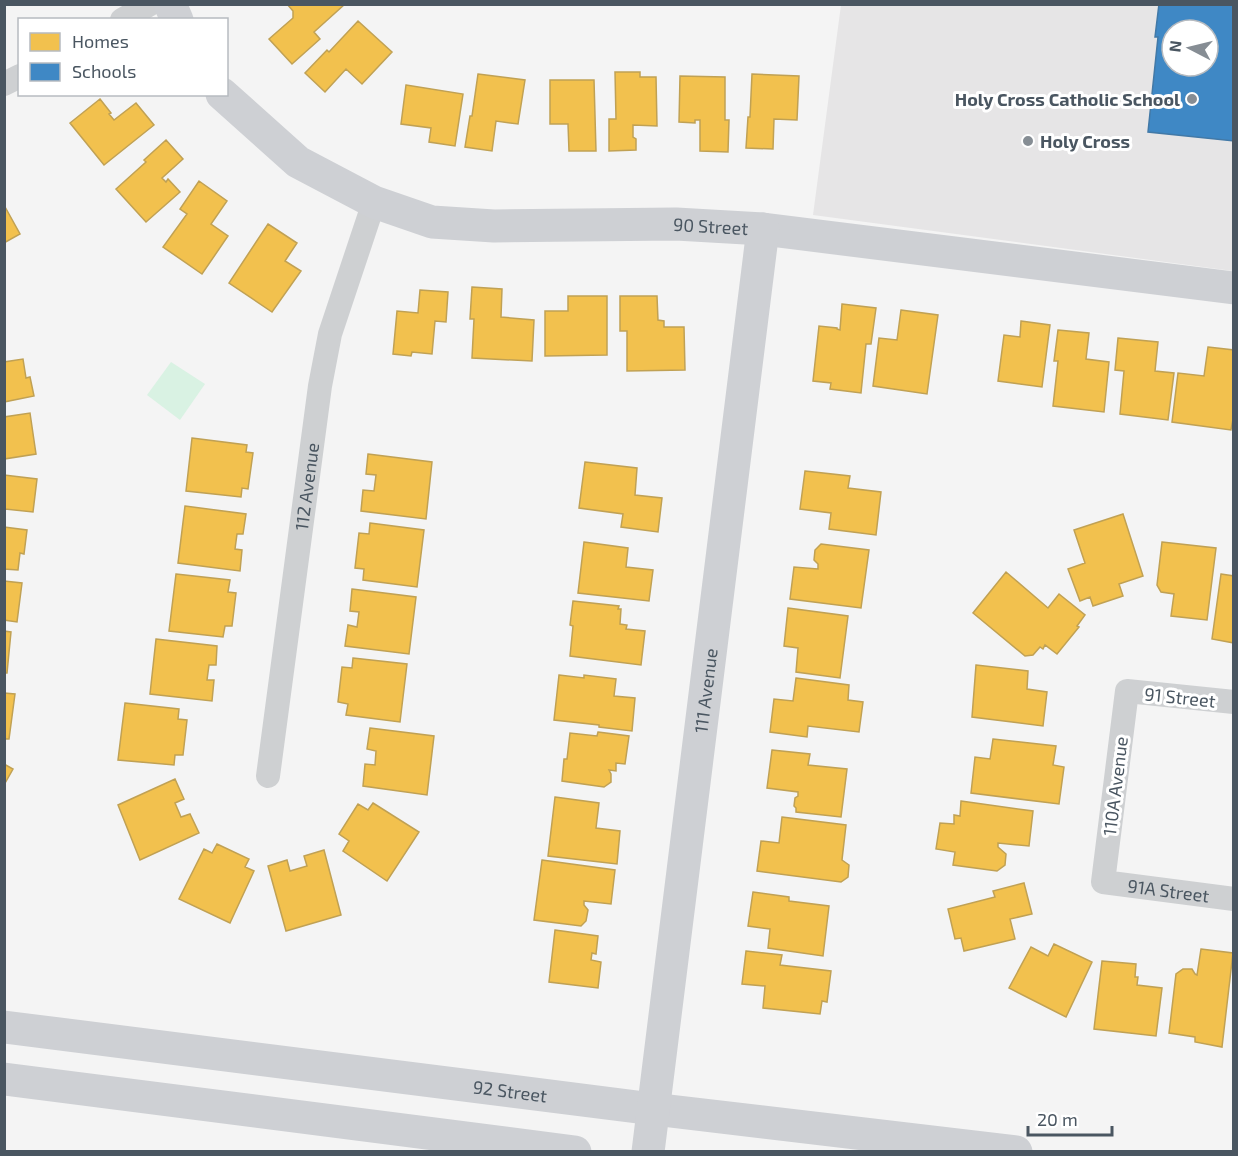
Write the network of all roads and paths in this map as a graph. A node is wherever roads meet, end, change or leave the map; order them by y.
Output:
1 (150, 4) edge
2 (170, 4) edge
3 (126, 18) edge
4 (176, 18) edge
5 (18, 76) edge
6 (4, 84) edge
7 (224, 96) edge
8 (374, 202) junction
9 (763, 230) junction
10 (1233, 288) edge
11 (1127, 691) joint
12 (1233, 702) edge
13 (268, 776) dead end
14 (1103, 882) joint
15 (1233, 899) edge
16 (4, 1027) edge
17 (4, 1079) edge
18 (653, 1109) junction
19 (575, 1152) edge
20 (648, 1152) edge
21 (1016, 1152) edge

1 - 3 street
2 - 4 street
5 - 6 street
7 - 8 street, 90 Street
8 - 9 street, 90 Street
8 - 13 street, 112 Avenue
9 - 10 street, 90 Street
9 - 18 street, 111 Avenue
11 - 12 street, 91 Street
11 - 14 street, 110A Avenue
14 - 15 street, 91A Street
16 - 18 street, 92 Street
17 - 19 street
18 - 20 street, 111 Avenue
18 - 21 street, 92 Street

